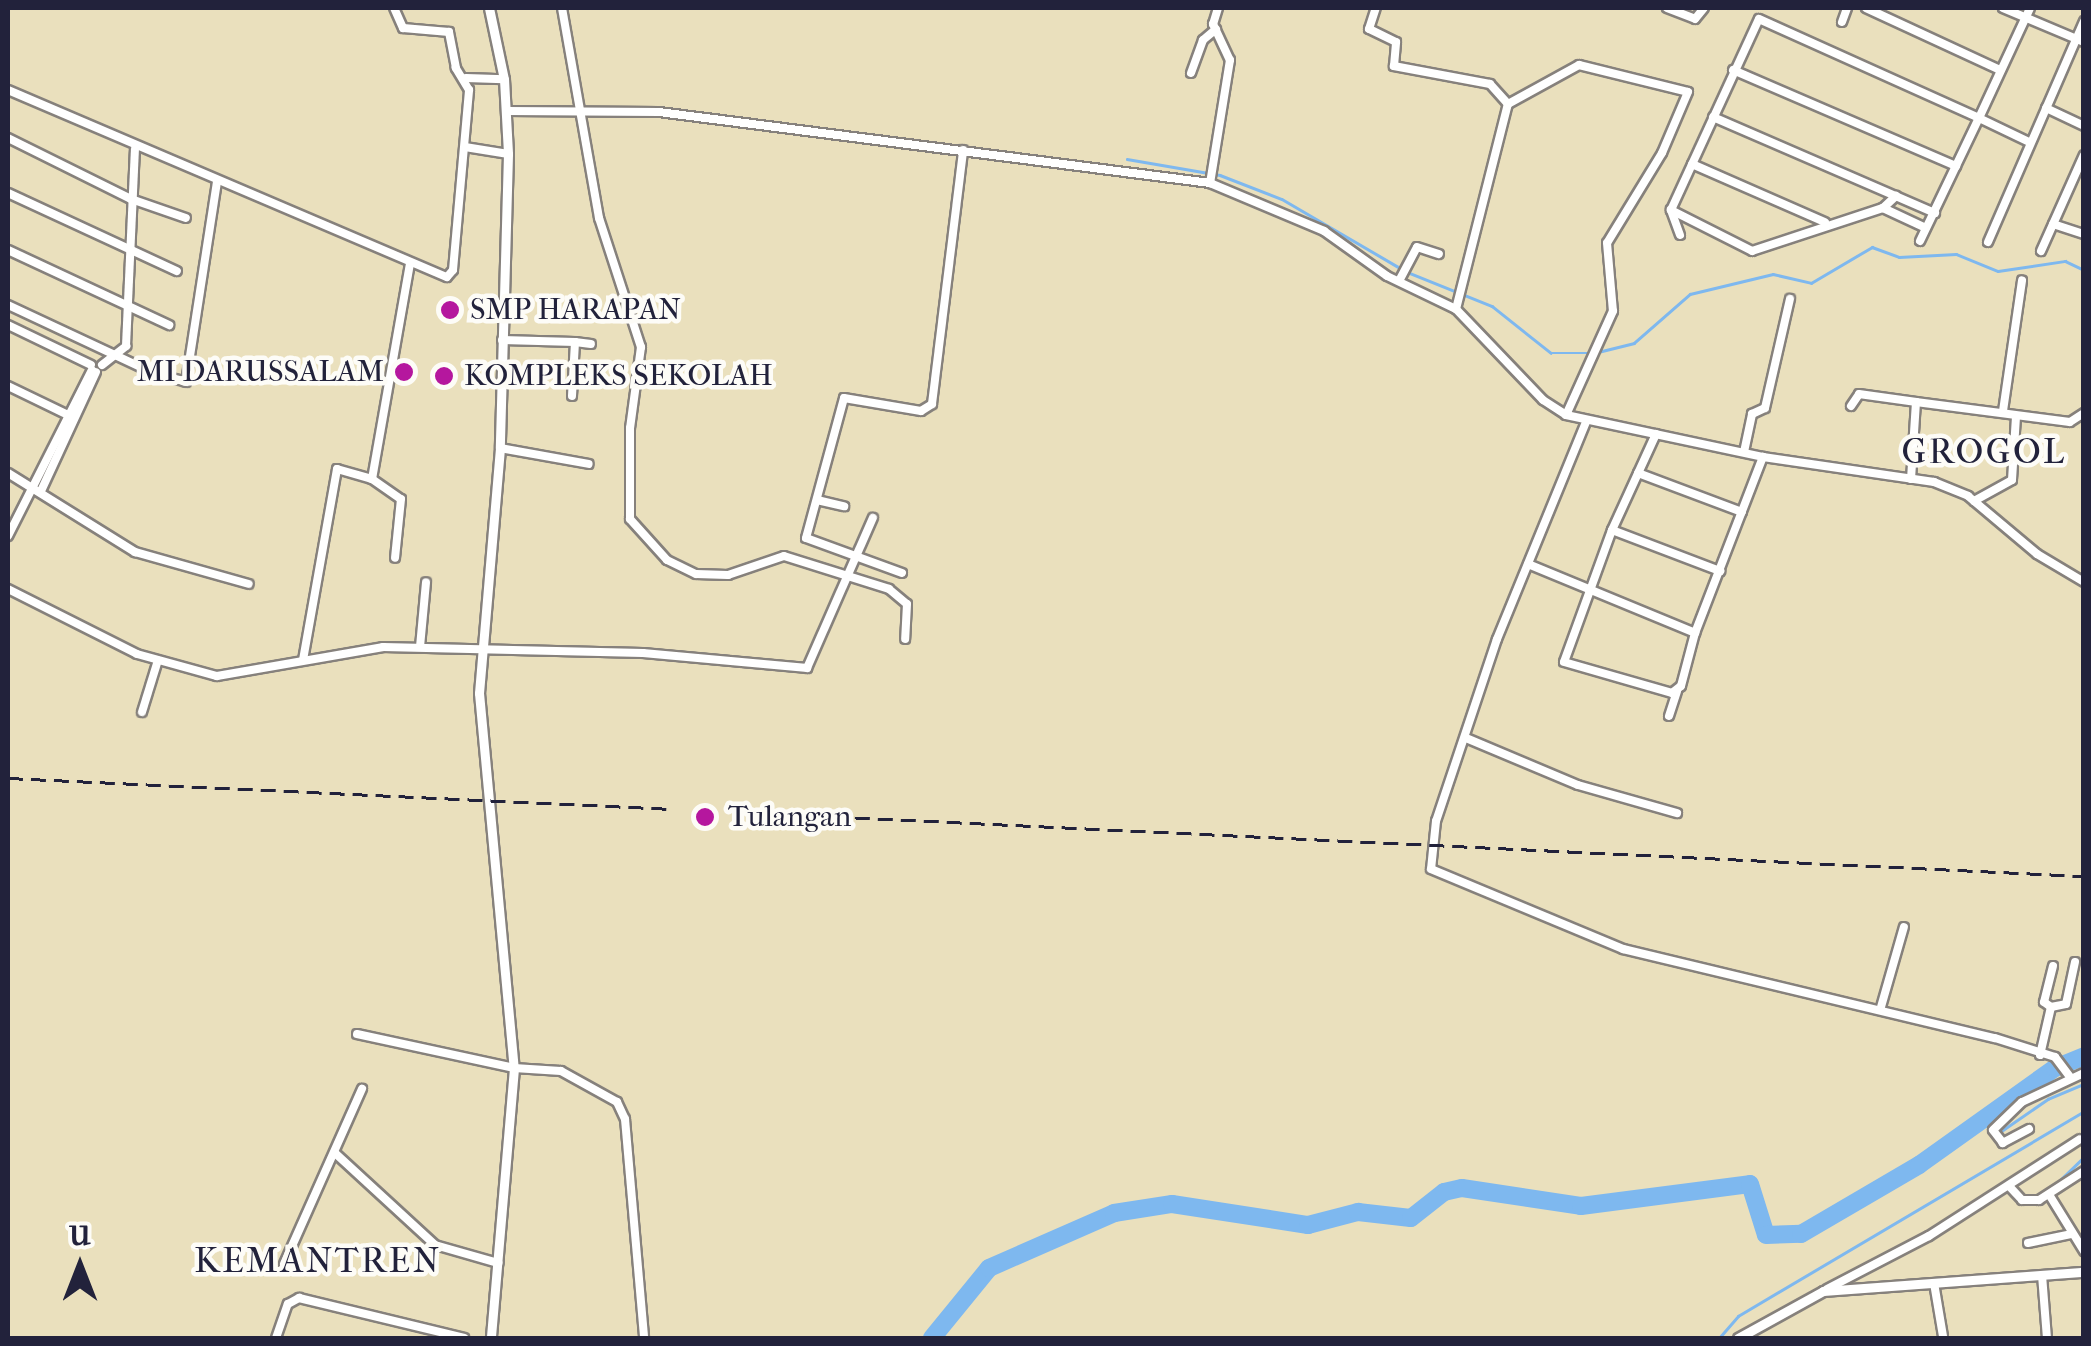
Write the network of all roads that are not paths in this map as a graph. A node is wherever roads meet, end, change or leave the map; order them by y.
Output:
1 (394, 8) edge
2 (489, 8) edge
3 (562, 8) edge
4 (1218, 8) edge
5 (1376, 8) edge
6 (1667, 8) edge
7 (1704, 8) edge
8 (1764, 8) edge
9 (1848, 8) edge
10 (1866, 8) edge
11 (2004, 8) edge
12 (2030, 8) edge
13 (2025, 18) junction
14 (1759, 19) junction
15 (2084, 21) edge
16 (1842, 22) dead end
17 (1216, 28) junction
18 (2079, 41) edge
19 (1734, 70) junction
20 (2000, 70) junction
21 (1191, 73) dead end
22 (466, 78) junction
23 (504, 79) junction
24 (8, 90) edge
25 (1508, 104) junction
26 (2046, 108) junction
27 (584, 110) junction
28 (507, 111) junction
29 (1713, 117) junction
30 (1979, 118) junction
31 (2084, 126) edge
32 (8, 138) edge
33 (2029, 142) junction
34 (464, 147) junction
35 (135, 148) junction
36 (963, 150) junction
37 (508, 154) junction
38 (2084, 154) edge
39 (1692, 164) junction
40 (1956, 166) junction
41 (1210, 176) junction
42 (2072, 179) junction
43 (217, 182) junction
44 (2084, 184) edge
45 (8, 193) edge
46 (1896, 196) junction
47 (131, 200) junction
48 (1883, 208) junction
49 (1671, 210) junction
50 (1934, 213) junction
51 (186, 218) dead end
52 (1826, 222) junction
53 (2052, 224) junction
54 (1926, 228) junction
55 (2084, 234) edge
56 (1680, 235) dead end
57 (1920, 241) dead end
58 (1988, 242) dead end
59 (8, 250) edge
60 (129, 251) junction
61 (2041, 251) dead end
62 (1440, 254) dead end
63 (410, 264) junction
64 (177, 271) dead end
65 (1402, 274) junction
66 (2022, 280) dead end
67 (1790, 298) dead end
68 (8, 304) edge
69 (126, 304) junction
70 (1456, 309) junction
71 (169, 324) dead end
72 (8, 325) edge
73 (502, 340) junction
74 (575, 342) junction
75 (590, 344) dead end
76 (115, 357) junction
77 (95, 368) junction
78 (8, 386) edge
79 (572, 396) dead end
80 (1916, 402) junction
81 (1852, 406) dead end
82 (2004, 411) junction
83 (2084, 413) edge
84 (1566, 415) junction
85 (2016, 416) junction
86 (73, 418) junction
87 (1586, 422) junction
88 (1656, 434) junction
89 (500, 448) junction
90 (1744, 452) junction
91 (1764, 457) junction
92 (589, 464) dead end
93 (8, 473) edge
94 (1638, 474) junction
95 (372, 479) junction
96 (1911, 479) junction
97 (37, 489) junction
98 (816, 500) junction
99 (1974, 500) junction
100 (844, 506) dead end
101 (1742, 512) junction
102 (874, 518) dead end
103 (1612, 530) junction
104 (8, 536) edge
105 (394, 558) dead end
106 (1528, 564) junction
107 (856, 566) junction
108 (1720, 571) junction
109 (902, 572) dead end
110 (426, 582) dead end
111 (2084, 582) edge
112 (248, 584) dead end
113 (8, 589) edge
114 (1590, 590) junction
115 (1696, 633) junction
116 (906, 639) dead end
117 (420, 646) junction
118 (482, 646) junction
119 (158, 660) junction
120 (303, 660) junction
121 (1677, 691) junction
122 (142, 712) dead end
123 (1669, 716) dead end
124 (1466, 738) junction
125 (1677, 813) dead end
126 (1904, 927) dead end
127 (2074, 962) dead end
128 (2053, 966) dead end
129 (2052, 1006) junction
130 (1881, 1007) junction
131 (357, 1034) dead end
132 (2040, 1055) junction
133 (514, 1068) junction
134 (2084, 1073) edge
135 (2070, 1076) junction
136 (362, 1088) dead end
137 (2028, 1129) dead end
138 (2080, 1139) dead end
139 (335, 1152) junction
140 (2084, 1171) edge
141 (2009, 1186) junction
142 (2051, 1195) junction
143 (2072, 1234) junction
144 (2028, 1243) dead end
145 (2084, 1251) edge
146 (498, 1263) junction
147 (284, 1264) dead end
148 (2084, 1272) edge
149 (2042, 1275) junction
150 (1934, 1283) junction
151 (1823, 1292) junction
152 (1943, 1336) dead end
153 (276, 1338) edge
154 (464, 1338) edge
155 (491, 1338) edge
156 (644, 1338) edge
157 (1738, 1338) edge
158 (2047, 1338) edge

1 - 22 street
2 - 23 street
3 - 27 street
4 - 17 street
5 - 25 street
6 - 7 street
8 - 14 street
9 - 16 street
10 - 20 street
11 - 13 street
12 - 13 street
13 - 18 street
13 - 20 street
14 - 19 street
14 - 30 street
15 - 18 street
17 - 21 street
17 - 41 street
18 - 26 street
19 - 29 street
19 - 40 street
20 - 30 street
22 - 23 street
22 - 34 street
23 - 28 street
24 - 35 street
25 - 70 street
25 - 84 street
26 - 31 street
26 - 33 street
27 - 28 street
27 - 36 street
27 - 107 street
28 - 37 street
29 - 39 street
29 - 46 street
30 - 33 street
30 - 40 street
32 - 47 street
33 - 58 street
34 - 37 street
34 - 63 street
35 - 43 street
35 - 47 street
36 - 41 street
36 - 98 street
37 - 73 street
38 - 42 street
39 - 49 street
39 - 52 street
40 - 50 street
41 - 65 street
42 - 44 street
42 - 53 street
43 - 63 street
43 - 76 street
45 - 60 street
46 - 48 street
46 - 50 street
47 - 51 street
47 - 60 street
48 - 52 street
48 - 54 street
49 - 52 street
49 - 56 street
50 - 54 street
53 - 55 street
53 - 61 street
54 - 57 street
59 - 69 street
60 - 64 street
60 - 69 street
62 - 65 street
63 - 95 street
65 - 70 street
66 - 82 street
67 - 90 street
68 - 76 street
69 - 71 street
69 - 76 street
70 - 84 street
72 - 77 street
73 - 74 street
73 - 89 street
74 - 75 street
74 - 79 street
76 - 77 street
77 - 86 street
78 - 86 street
80 - 81 street
80 - 82 street
80 - 96 street
82 - 85 street
83 - 85 street
84 - 87 street
85 - 99 street
86 - 97 street
87 - 88 street
87 - 106 street
88 - 90 street
88 - 94 street
89 - 92 street
89 - 118 street
90 - 91 street
91 - 96 street
91 - 101 street
93 - 97 street
94 - 101 street
94 - 103 street
95 - 105 street
95 - 120 street
96 - 99 street
97 - 104 street
97 - 112 street
98 - 100 street
98 - 107 street
99 - 111 street
101 - 108 street
102 - 107 street
103 - 108 street
103 - 114 street
106 - 114 street
106 - 124 street
107 - 109 street
107 - 116 street
107 - 118 street
108 - 115 street
110 - 117 street
113 - 119 street
114 - 115 street
114 - 121 street
115 - 121 street
117 - 118 street
117 - 120 street
118 - 133 street
119 - 120 street
119 - 122 street
121 - 123 street
124 - 125 street
124 - 130 street
126 - 130 street
127 - 129 street
128 - 129 street
129 - 132 street
130 - 132 street
131 - 133 street
132 - 135 street
133 - 146 street
133 - 156 street
134 - 135 street
135 - 137 street
136 - 139 street
138 - 141 street
139 - 146 street
139 - 147 street
140 - 142 street
141 - 142 street
141 - 151 street
142 - 143 street
143 - 144 street
143 - 145 street
146 - 155 street
148 - 149 street
149 - 150 street
149 - 158 street
150 - 151 street
150 - 152 street
151 - 157 street
153 - 154 street

